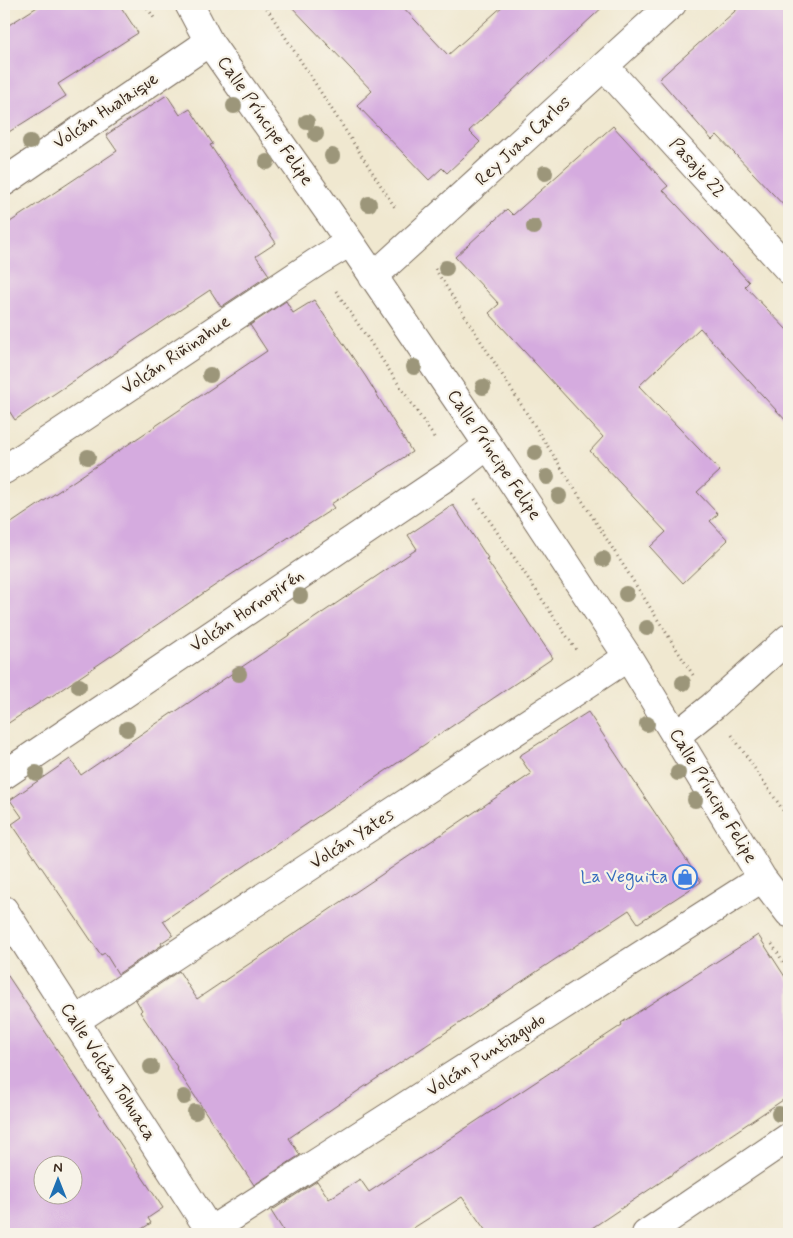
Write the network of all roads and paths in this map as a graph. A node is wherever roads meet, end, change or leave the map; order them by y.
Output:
1 (188, 4) edge
2 (264, 4) edge
3 (672, 4) edge
4 (209, 42) junction
5 (604, 66) junction
6 (4, 182) edge
7 (416, 240) junction
8 (350, 242) junction
9 (789, 270) edge
10 (373, 277) junction
11 (488, 444) junction
12 (4, 470) edge
13 (789, 638) edge
14 (628, 657) junction
15 (713, 706) junction
16 (676, 736) junction
17 (4, 775) edge
18 (789, 819) edge
19 (762, 878) junction
20 (4, 910) edge
21 (789, 914) edge
22 (75, 1021) junction
23 (789, 1137) edge
24 (211, 1233) edge
25 (646, 1234) edge

1 - 4 street, Calle Príncipe Felipe
2 - 7 path
3 - 5 street, Rey Juan Carlos
4 - 6 street, Volcán Hualaique
4 - 8 street, Calle Príncipe Felipe
5 - 7 street, Rey Juan Carlos
5 - 9 street, Pasaje 22
7 - 10 street, Rey Juan Carlos
7 - 15 path
8 - 10 street, Calle Príncipe Felipe
8 - 12 street, Volcán Riñinahue
10 - 11 street, Calle Príncipe Felipe
11 - 14 street, Calle Príncipe Felipe
11 - 17 street, Volcán Hornopirén
13 - 15 street
14 - 16 street, Calle Príncipe Felipe
14 - 22 street, Volcán Yates
15 - 16 street
15 - 18 path
16 - 19 street, Calle Príncipe Felipe
19 - 21 street, Calle Príncipe Felipe
19 - 24 street, Volcán Puntiagudo
20 - 22 street, Calle Volcán Tolhuaca
22 - 24 street, Calle Volcán Tolhuaca
23 - 25 street

